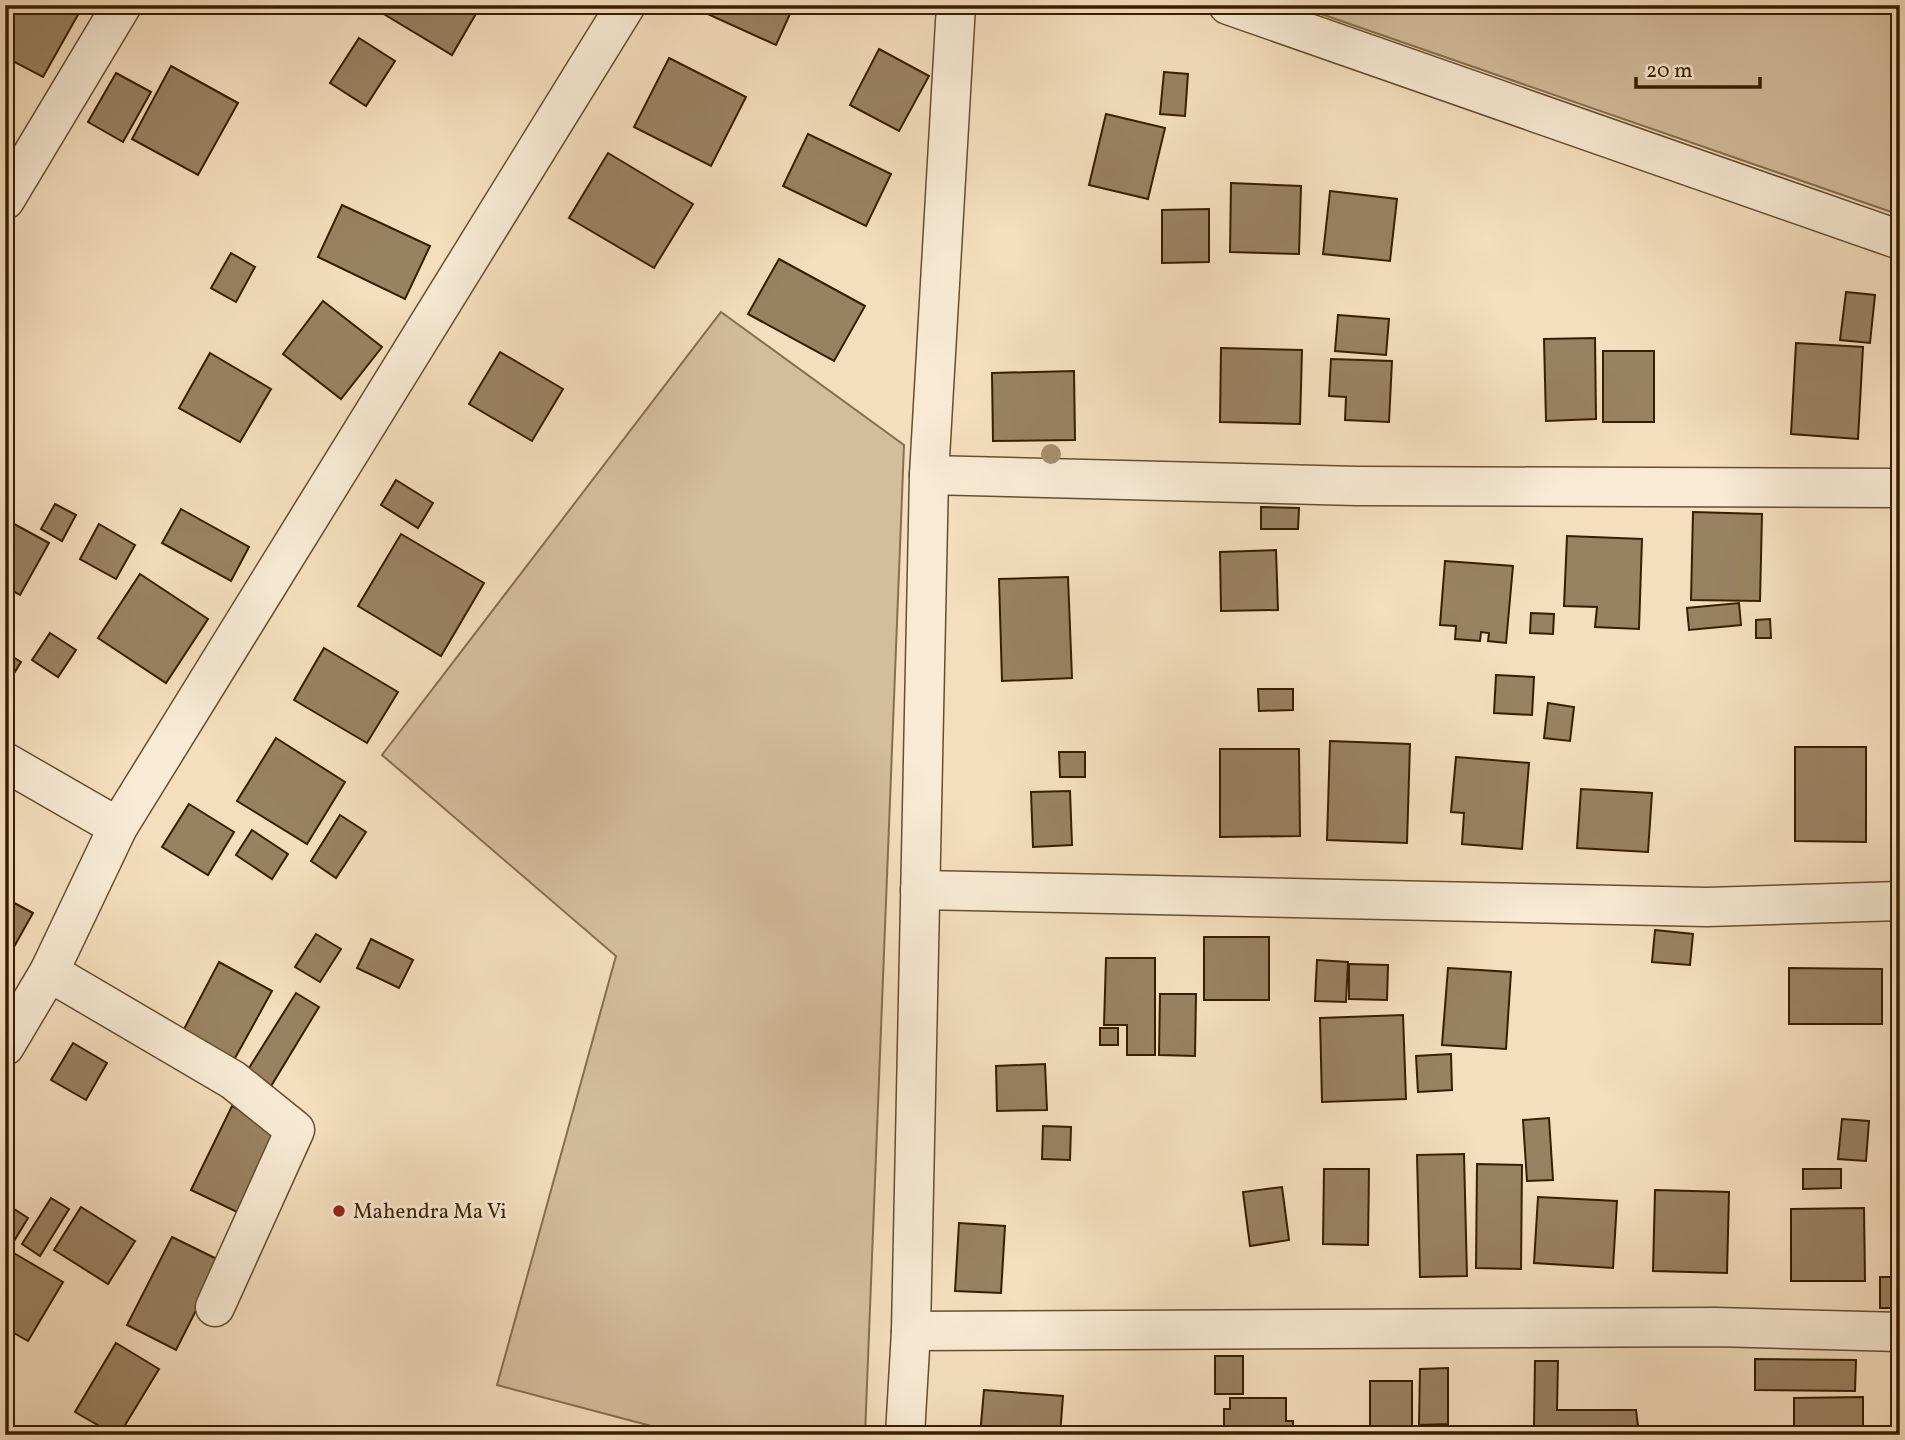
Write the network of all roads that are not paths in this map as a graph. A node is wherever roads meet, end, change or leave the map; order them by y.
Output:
1 (122, 5) edge
2 (626, 5) edge
3 (956, 5) edge
4 (1228, 5) edge
5 (5, 200) edge
6 (1900, 240) edge
7 (929, 475) junction
8 (1900, 488) edge
9 (5, 762) edge
10 (118, 827) junction
11 (920, 890) junction
12 (1900, 901) edge
13 (49, 972) junction
14 (5, 1046) edge
15 (215, 1307) dead end
16 (911, 1331) junction
17 (1900, 1332) edge
18 (905, 1435) edge

1 - 5 street
2 - 10 street
3 - 7 street
4 - 6 street
7 - 8 street
7 - 11 street
9 - 10 street
10 - 13 street
11 - 12 street
11 - 16 street
13 - 14 street
13 - 15 street
16 - 17 street
16 - 18 street

